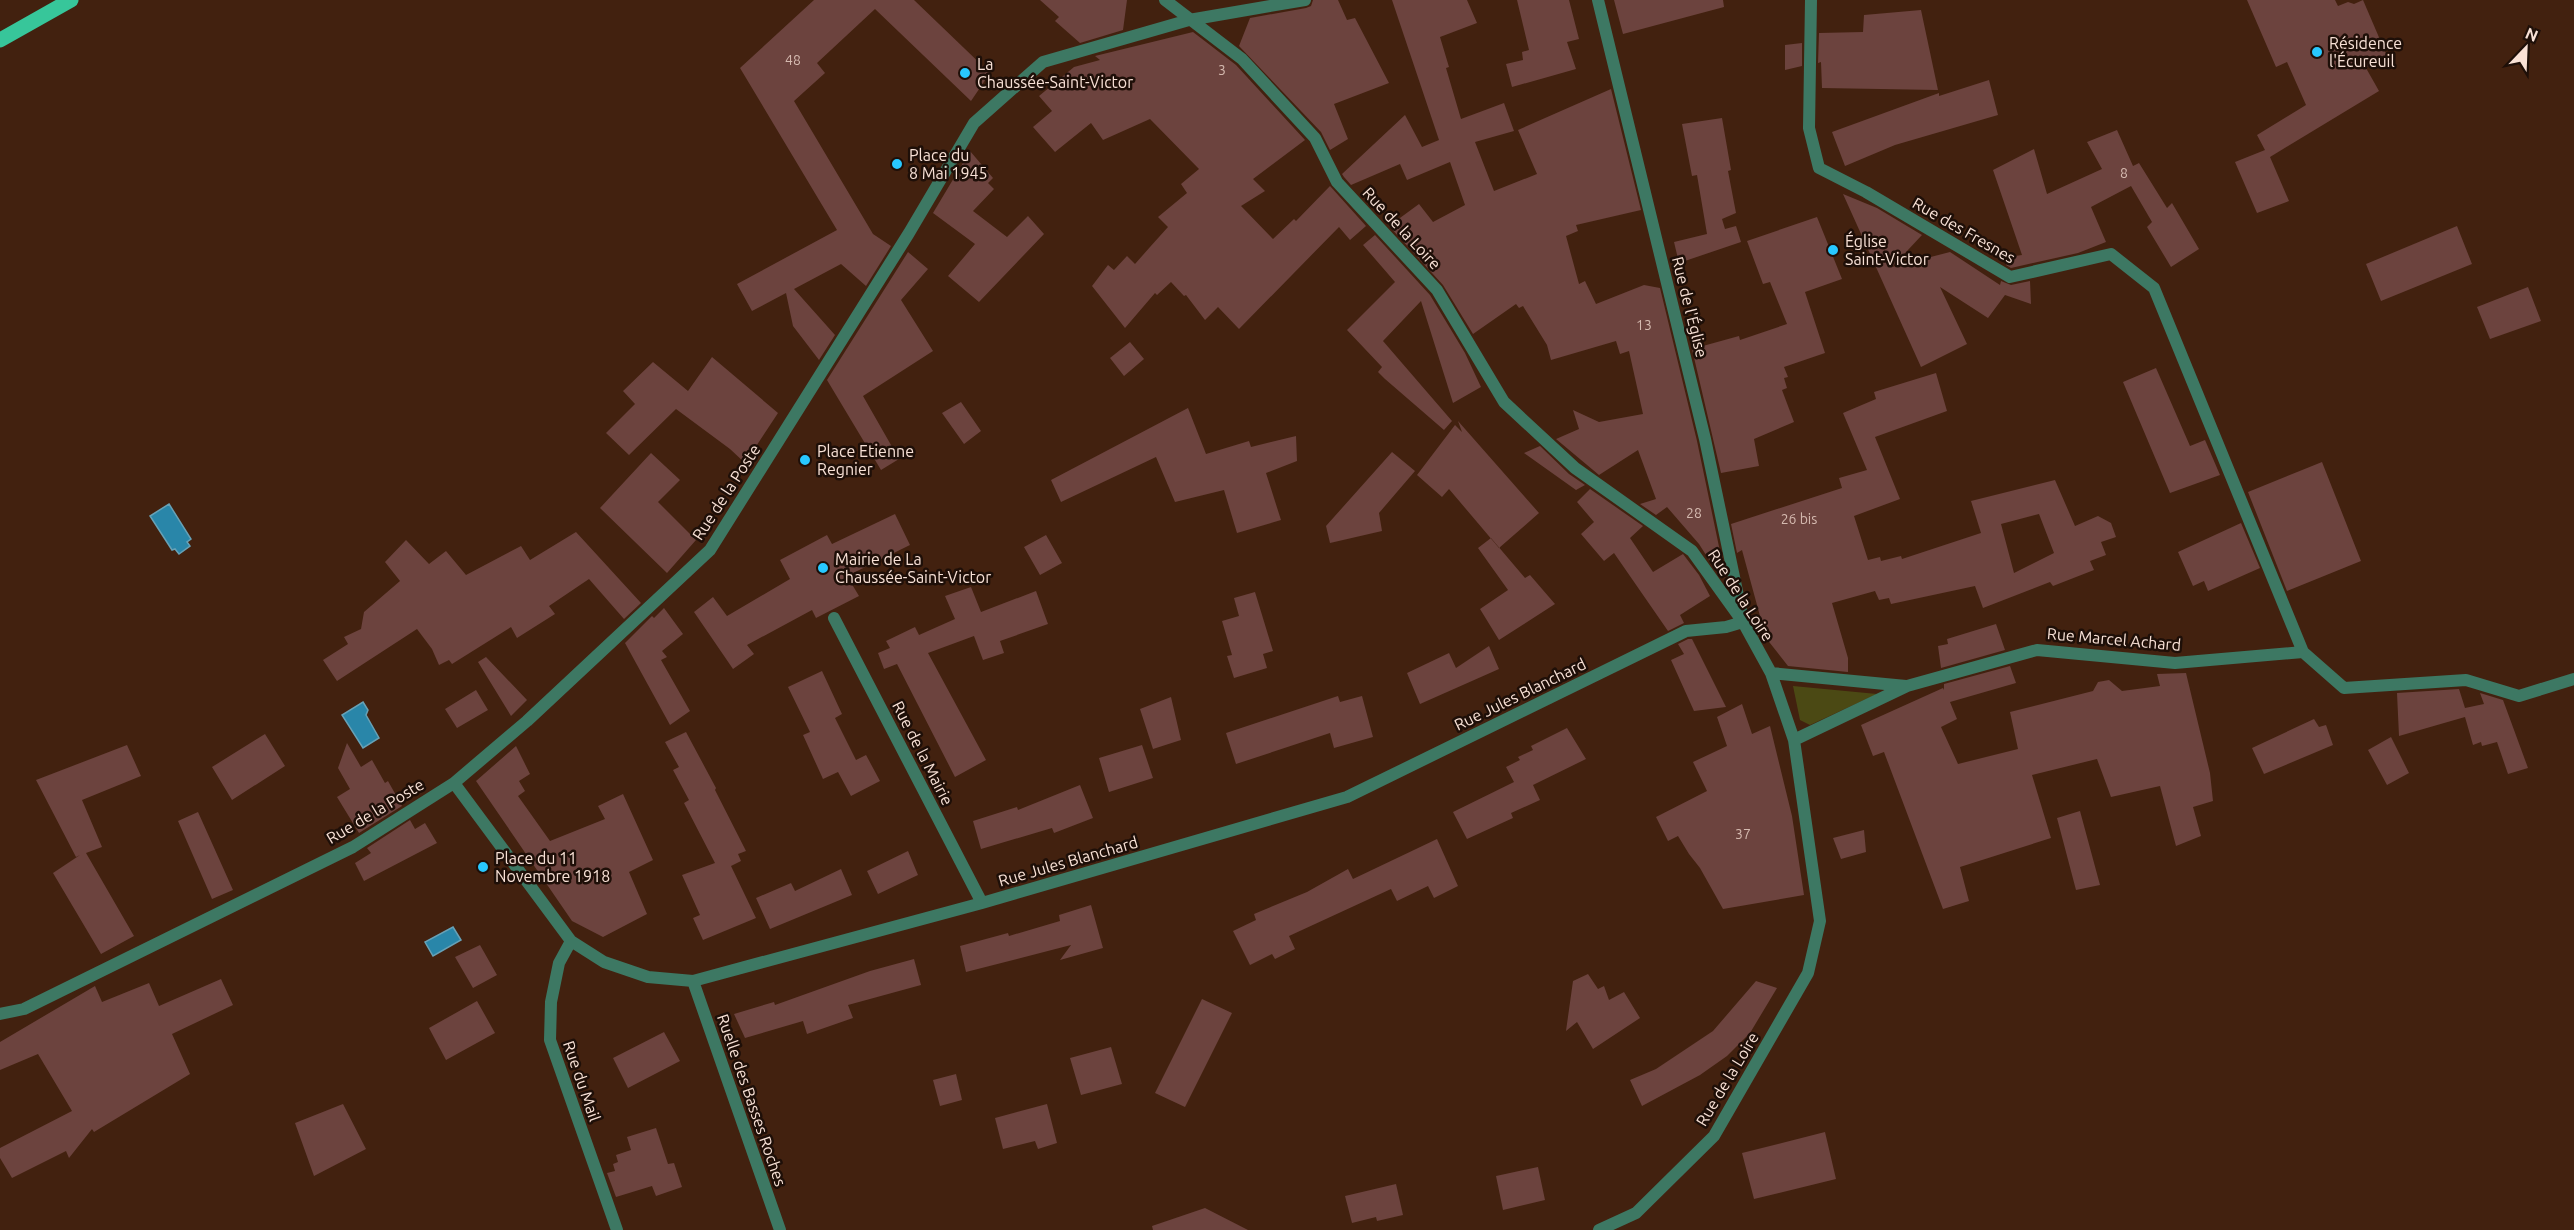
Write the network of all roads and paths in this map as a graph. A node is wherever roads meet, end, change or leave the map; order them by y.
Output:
1 (71, 0) edge
2 (1165, 0) edge
3 (1305, 0) edge
4 (1598, 0) edge
5 (1811, 0) edge
6 (1189, 20) junction
7 (0, 40) edge
8 (834, 618) dead end
9 (1743, 622) junction
10 (2303, 652) junction
11 (1771, 673) junction
12 (2574, 680) edge
13 (1907, 686) junction
14 (1794, 740) junction
15 (454, 783) junction
16 (982, 903) junction
17 (571, 941) junction
18 (693, 981) junction
19 (0, 1014) edge
20 (617, 1230) edge
21 (780, 1230) edge
22 (1599, 1230) edge

1 - 7 main road
2 - 6 street, Rue de la Loire
3 - 6 street, Rue de la Poste
4 - 9 street, Rue de l'Église
5 - 10 street, Rue des Fresnes
6 - 9 street, Rue de la Loire
6 - 15 street, Rue de la Poste
8 - 16 street, Rue de la Mairie
9 - 11 street, Rue de la Loire
9 - 16 street, Rue Jules Blanchard
10 - 12 street
10 - 13 street, Rue Marcel Achard
11 - 13 street
11 - 14 street, Rue de la Loire
13 - 14 street, Rue Marcel Achard
14 - 22 street, Rue de la Loire
15 - 17 street, Rue Jules Blanchard
15 - 19 street, Rue de la Poste
16 - 18 street, Rue Jules Blanchard
17 - 18 street, Rue Jules Blanchard
17 - 20 street, Rue du Mail
18 - 21 street, Ruelle des Basses Roches

